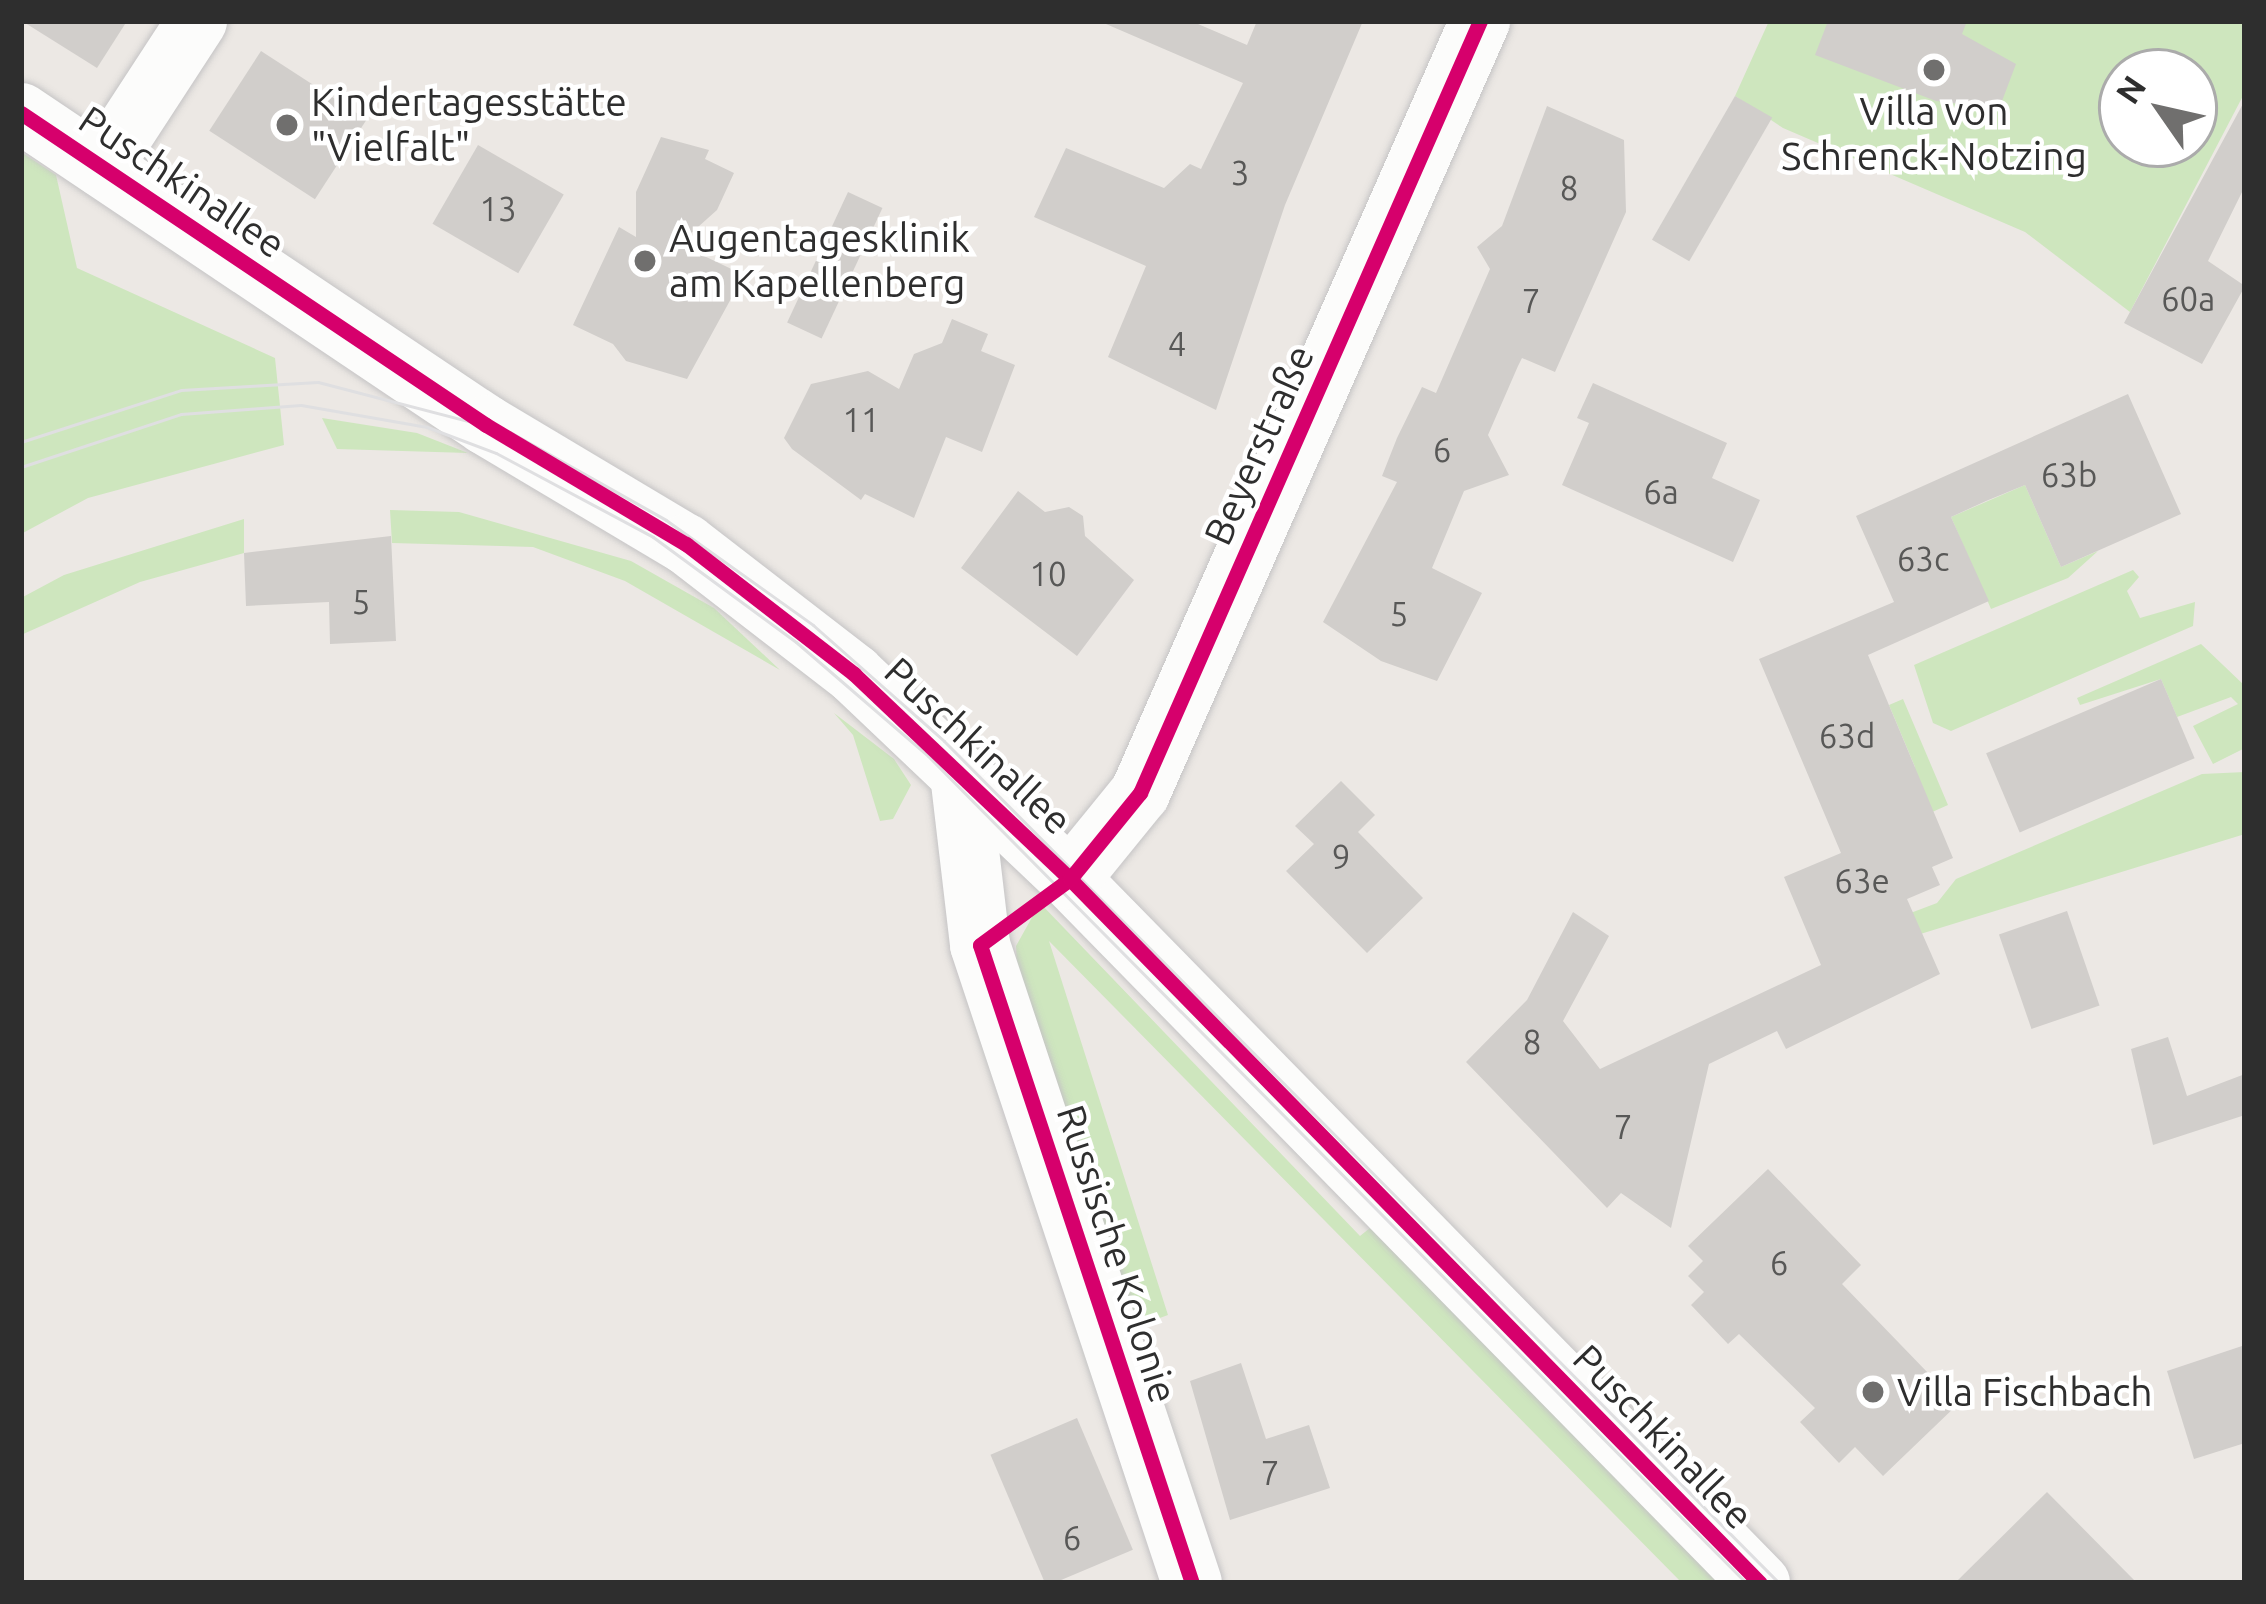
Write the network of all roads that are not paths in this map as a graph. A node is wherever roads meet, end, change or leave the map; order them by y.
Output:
1 (197, 21) edge
2 (1480, 21) edge
3 (21, 113) edge
4 (103, 167) junction
5 (960, 774) junction
6 (1070, 879) junction
7 (1192, 1583) edge
8 (1760, 1583) edge

1 - 4 street
2 - 6 street, Beyerstraße
3 - 4 street, Puschkinallee
4 - 5 street, Puschkinallee
5 - 6 street, Puschkinallee
5 - 7 street, Russische Kolonie
6 - 8 street, Puschkinallee

